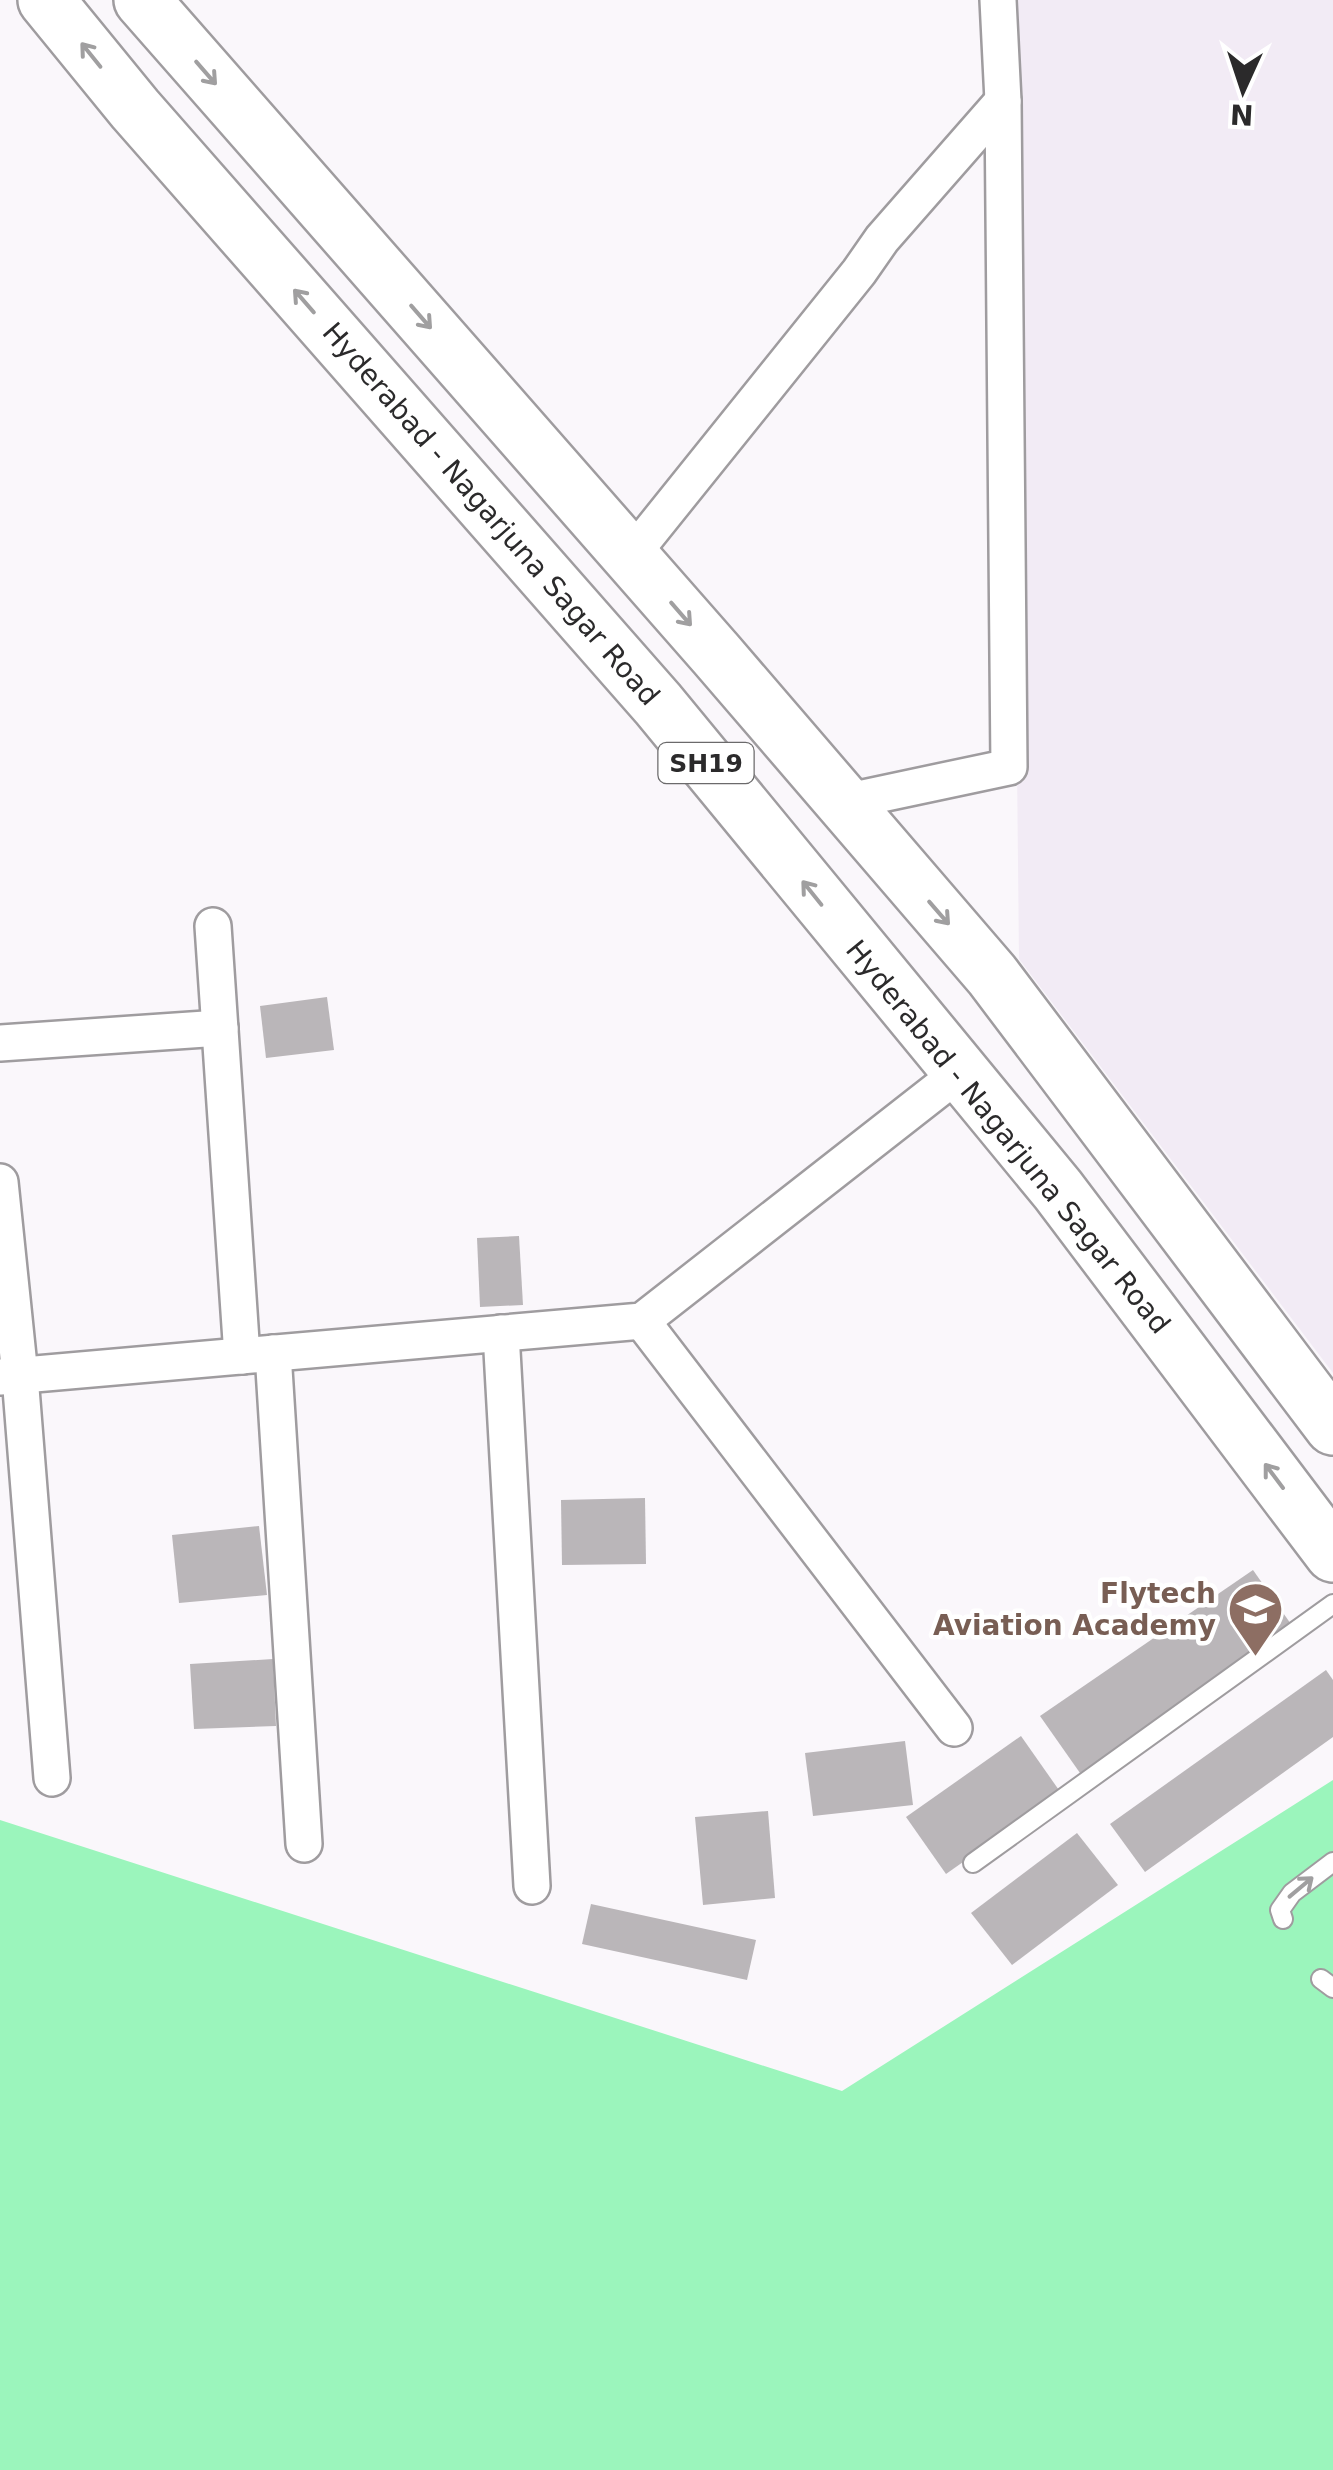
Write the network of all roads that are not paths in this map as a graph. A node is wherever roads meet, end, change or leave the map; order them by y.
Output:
1 (46, 0) edge
2 (142, 0) edge
3 (998, 0) edge
4 (1003, 101) junction
5 (630, 557) junction
6 (844, 802) junction
7 (213, 926) dead end
8 (220, 1028) junction
9 (0, 1044) edge
10 (959, 1072) junction
11 (0, 1182) edge
12 (642, 1321) junction
13 (501, 1333) junction
14 (258, 1354) junction
15 (10, 1376) edge
16 (1333, 1428) edge
17 (1333, 1554) edge
18 (1333, 1604) edge
19 (954, 1728) dead end
20 (52, 1778) dead end
21 (304, 1844) dead end
22 (1333, 1862) edge
23 (973, 1863) dead end
24 (532, 1886) dead end
25 (1283, 1919) dead end

10 -> 1 main road, Hyderabad - Nagarjuna Sagar Road / SH19
2 -> 5 main road, SH19
3 - 4 street
4 - 5 street
4 - 6 street
5 -> 6 main road, SH19
6 -> 16 main road, SH19
7 - 8 street
8 - 9 street
8 - 14 street
10 - 12 street
17 -> 10 main road, Hyderabad - Nagarjuna Sagar Road / SH19
11 - 15 street
12 - 13 street
12 - 19 street
13 - 14 street
13 - 24 street
14 - 15 street
14 - 21 street
15 - 20 street
18 - 23 lane
25 -> 22 lane

